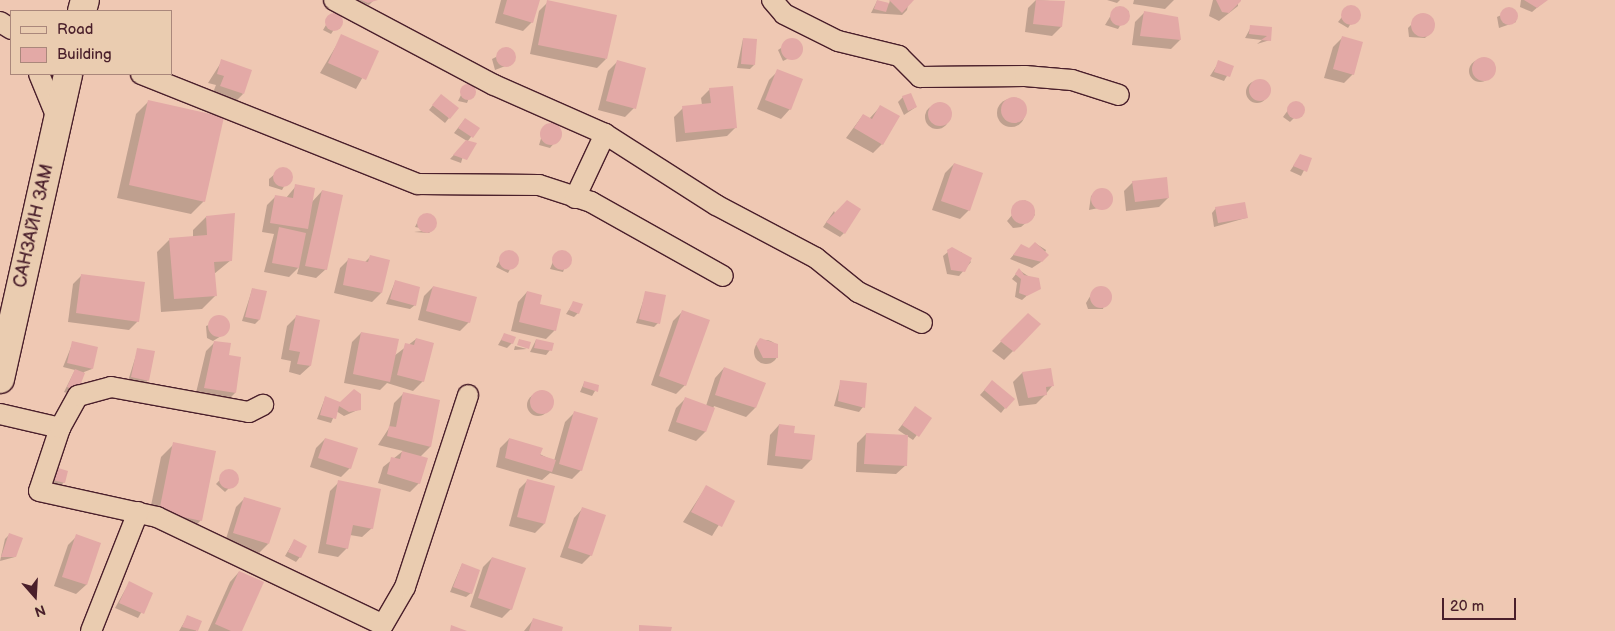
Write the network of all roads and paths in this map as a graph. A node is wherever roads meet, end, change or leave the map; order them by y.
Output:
1 (334, 0) edge
2 (772, 0) edge
3 (39, 75) edge
4 (68, 75) edge
5 (144, 75) edge
6 (1119, 96) dead end
7 (58, 120) junction
8 (605, 134) junction
9 (575, 198) junction
10 (723, 276) dead end
11 (922, 323) dead end
12 (0, 379) edge
13 (468, 395) dead end
14 (263, 405) dead end
15 (0, 414) edge
16 (60, 428) junction
17 (138, 512) junction
18 (390, 628) edge
19 (91, 631) edge

1 - 8 street
2 - 6 street
3 - 7 street
4 - 7 main road, САНЗАЙН ЗАМ
5 - 9 street
7 - 12 main road, САНЗАЙН ЗАМ
8 - 9 street
8 - 11 street
9 - 10 street
13 - 18 street
14 - 16 street
15 - 16 street
16 - 17 street
17 - 18 street
17 - 19 street

